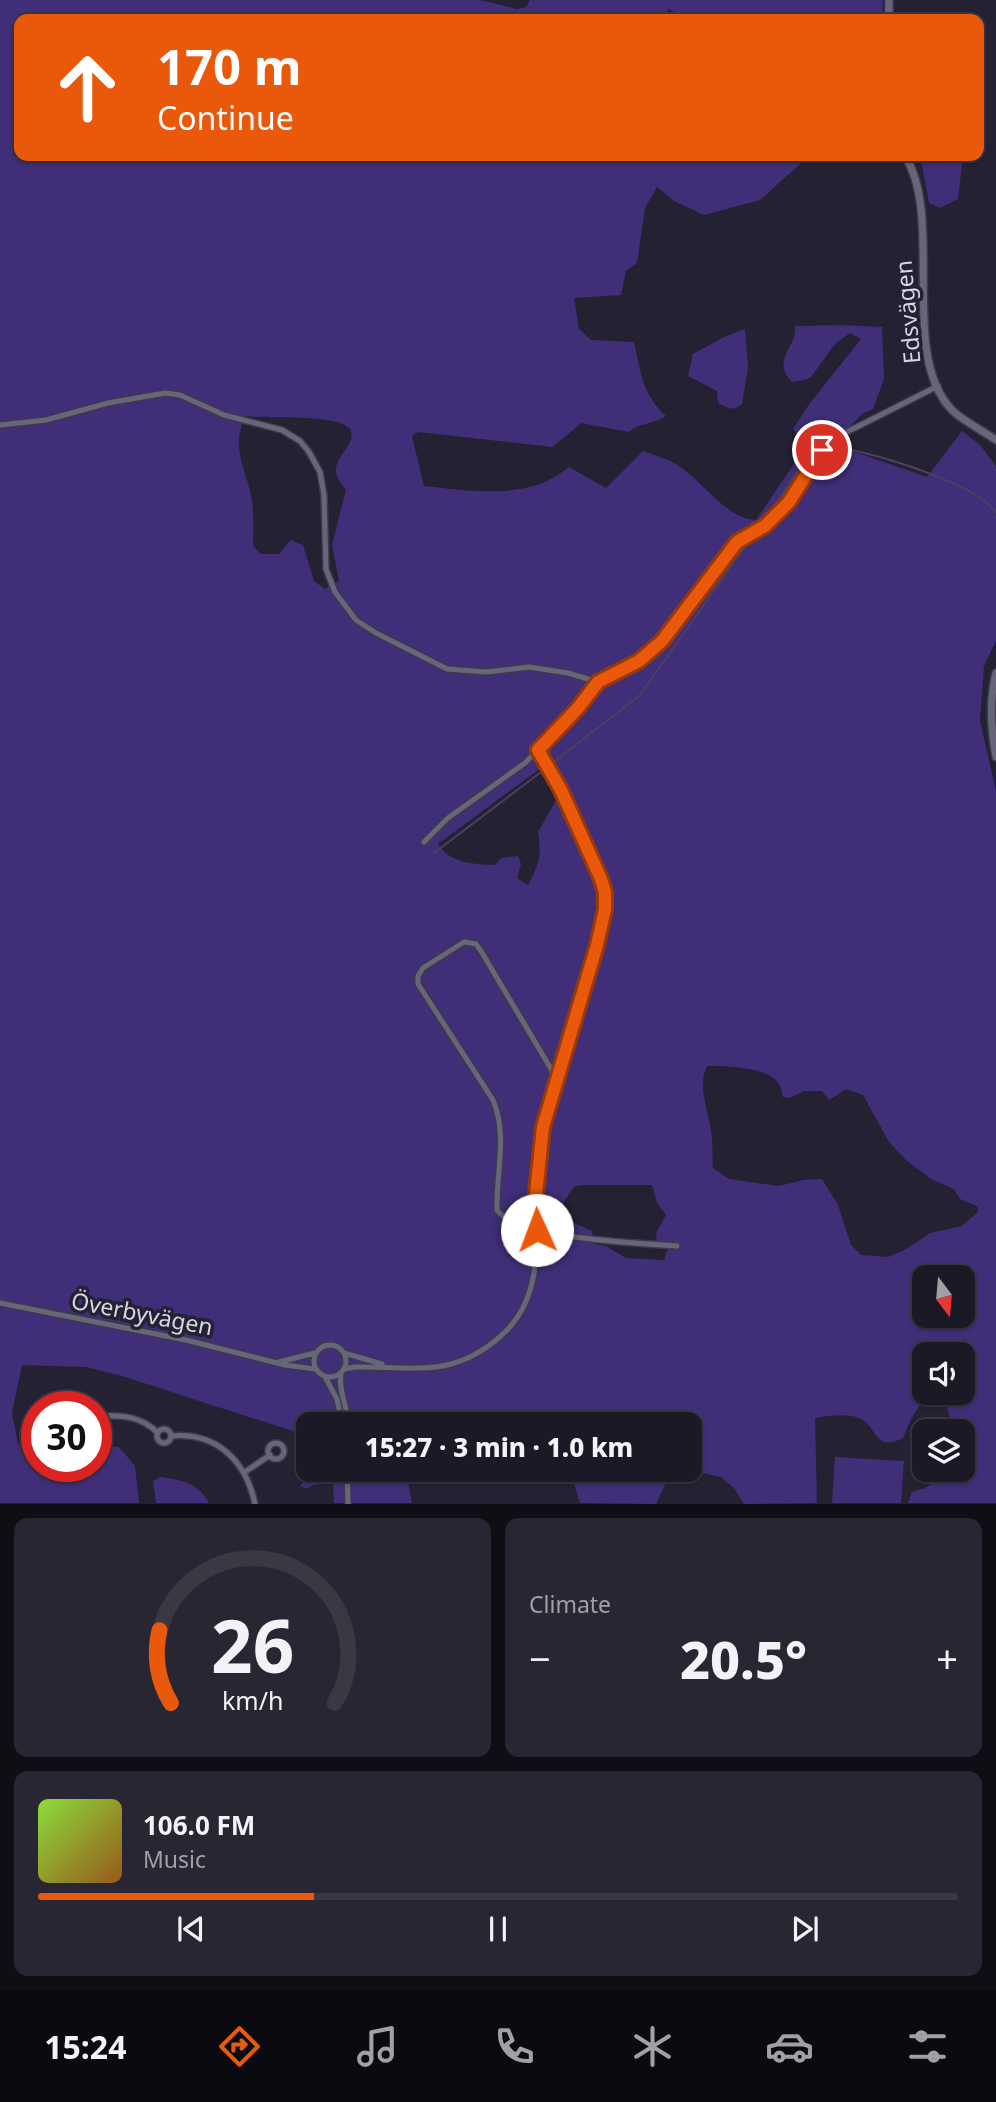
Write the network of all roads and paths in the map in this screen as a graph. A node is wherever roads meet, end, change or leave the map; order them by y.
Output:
1 (908, 161) edge
2 (938, 386) junction
3 (0, 425) edge
4 (996, 440) edge
5 (996, 673) edge
6 (598, 682) junction
7 (538, 750) junction
8 (996, 757) edge
9 (424, 842) dead end
10 (556, 1077) junction
11 (537, 1230) junction
12 (677, 1247) dead end
13 (0, 1303) edge
14 (315, 1353) junction
15 (344, 1353) junction
16 (276, 1362) junction
17 (388, 1366) junction
18 (315, 1369) junction
19 (343, 1371) junction
20 (325, 1377) junction
21 (340, 1412) edge
22 (347, 1412) edge
23 (112, 1416) edge
24 (270, 1455) dead end
25 (245, 1472) junction
26 (347, 1482) edge
27 (256, 1503) edge
28 (348, 1503) edge

1 - 2 street, Edsvägen
2 - 4 street, Edsvägen
2 - 6 street
3 - 6 street
5 - 8 street
6 - 7 street
7 - 9 street
7 - 10 street
10 - 11 street
10 - 11 street
11 - 12 street
11 - 17 street
13 - 16 street, Överbyvägen
14 - 15 street
14 - 16 street, Överbyvägen
14 - 18 street
15 - 17 street
15 - 19 street
16 - 18 street, Överbyvägen
17 - 19 street
18 - 20 street
19 - 20 street
19 - 22 street
20 - 21 street
23 - 25 street
24 - 25 street
25 - 27 street
26 - 28 street

